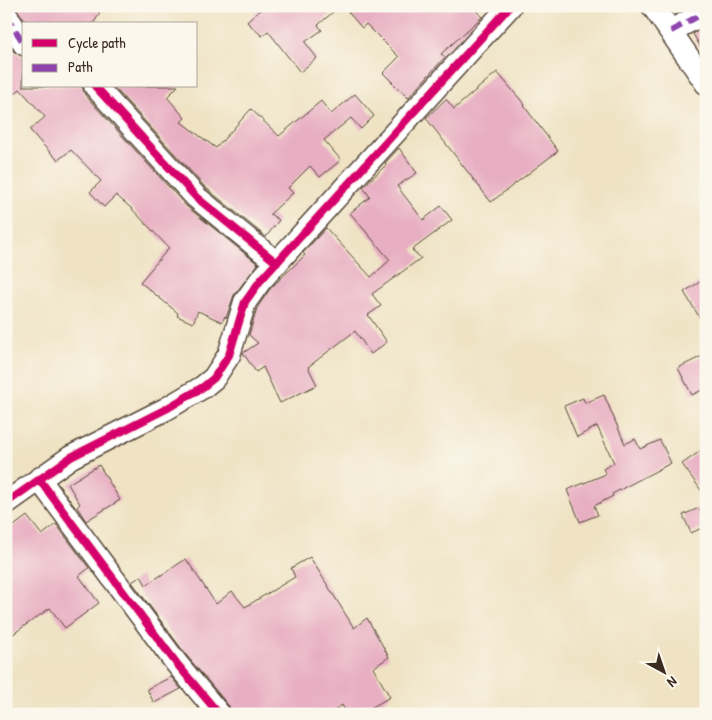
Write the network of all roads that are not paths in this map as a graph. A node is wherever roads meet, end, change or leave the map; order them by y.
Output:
1 (510, 6) edge
2 (653, 6) edge
3 (706, 12) edge
4 (6, 15) edge
5 (671, 31) junction
6 (22, 41) edge
7 (706, 83) edge
8 (97, 88) edge
9 (277, 263) junction
10 (39, 479) junction
11 (6, 502) edge
12 (219, 714) edge

1 - 9 street
2 - 5 street
3 - 5 street
4 - 6 street
5 - 7 street
8 - 9 street
9 - 10 street
10 - 11 street
10 - 12 street

